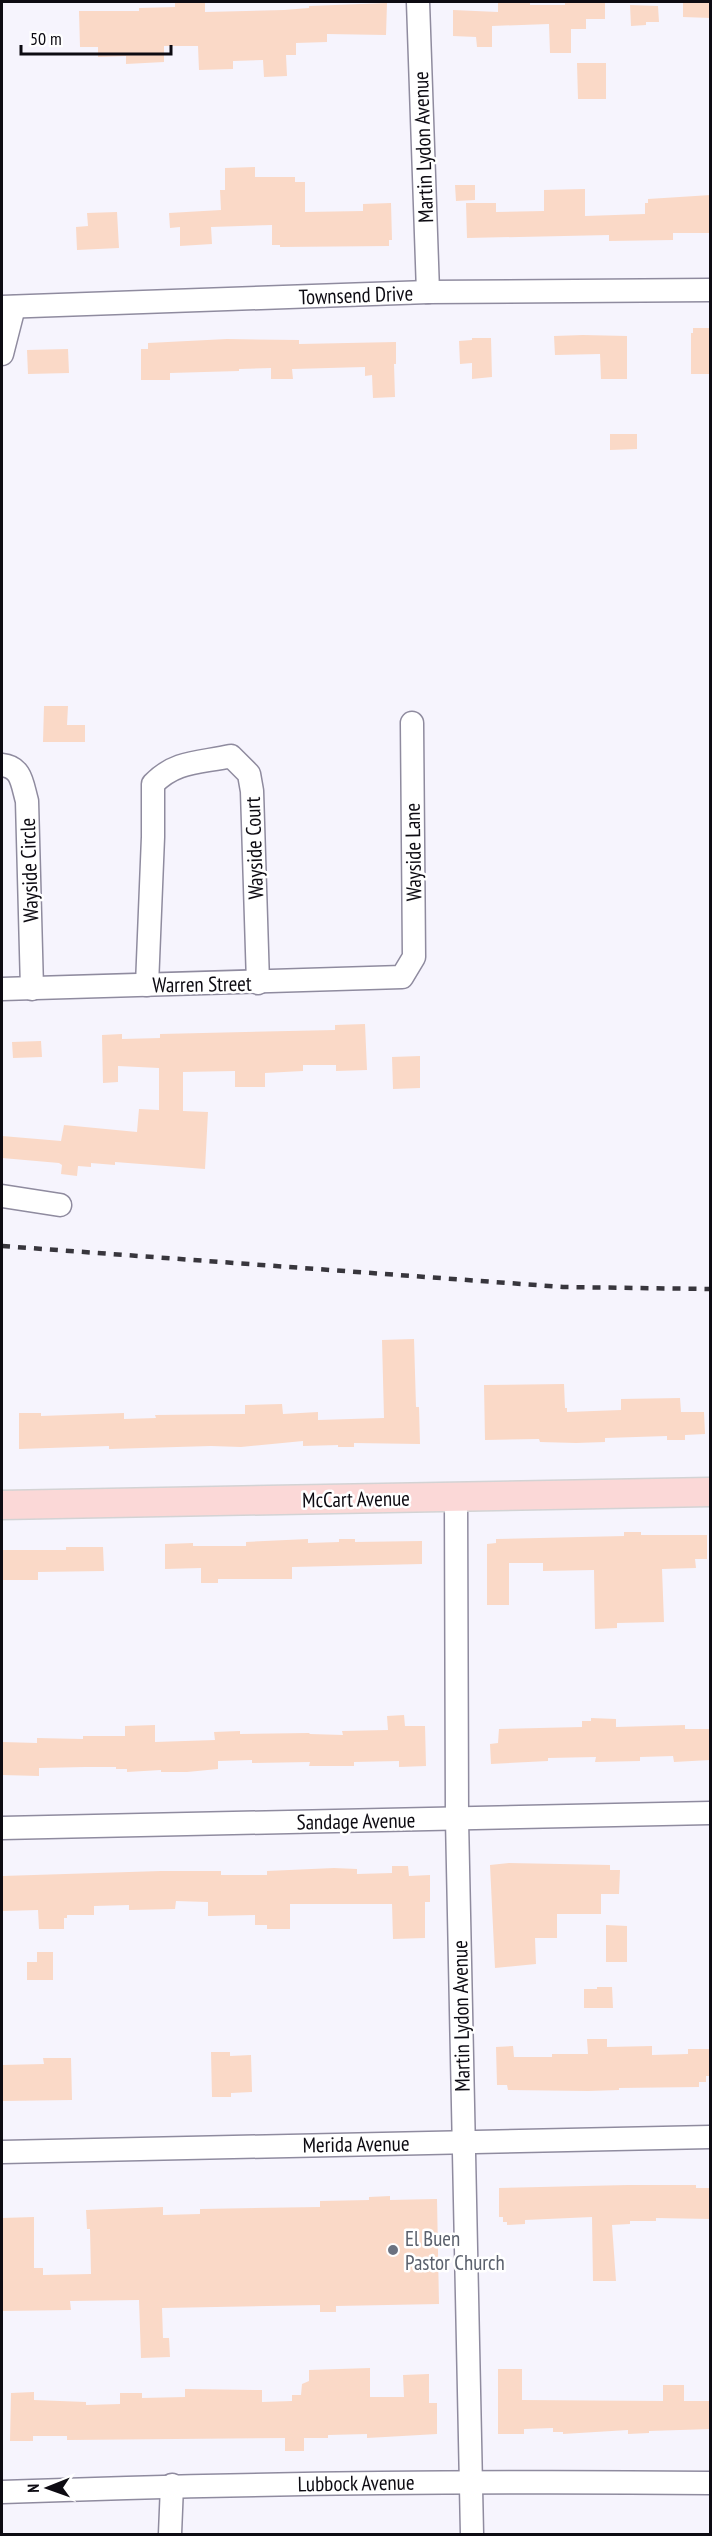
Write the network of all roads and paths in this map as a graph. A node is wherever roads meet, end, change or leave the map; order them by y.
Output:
1 (418, 2) edge
2 (711, 290) edge
3 (428, 292) junction
4 (8, 307) edge
5 (2, 354) edge
6 (412, 723) dead end
7 (2, 765) edge
8 (402, 977) joint
9 (258, 983) junction
10 (147, 985) junction
11 (2, 989) edge
12 (32, 989) junction
13 (2, 1196) edge
14 (60, 1205) dead end
15 (711, 1492) edge
16 (456, 1497) junction
17 (2, 1505) edge
18 (711, 1813) edge
19 (457, 1819) junction
20 (2, 1828) edge
21 (711, 2137) edge
22 (465, 2142) junction
23 (2, 2152) edge
24 (471, 2481) junction
25 (711, 2484) edge
26 (172, 2485) junction
27 (2, 2492) edge
28 (170, 2535) edge
29 (472, 2535) edge

1 - 3 street, Martin Lydon Avenue
2 - 3 street, Townsend Drive
3 - 4 street, Townsend Drive
4 - 5 street
6 - 8 street, Wayside Lane
7 - 12 street, Wayside Circle
8 - 9 street, Warren Street
9 - 10 street, Warren Street
9 - 10 street, Wayside Court
10 - 12 street, Warren Street
11 - 12 street, Warren Street
13 - 14 street
15 - 16 main road, McCart Avenue
16 - 17 main road, McCart Avenue
16 - 19 street, Martin Lydon Avenue
18 - 19 street, Sandage Avenue
19 - 20 street, Sandage Avenue
19 - 22 street, Martin Lydon Avenue
21 - 22 street, Merida Avenue
22 - 23 street, Merida Avenue
22 - 24 street, Martin Lydon Avenue
24 - 25 street, Lubbock Avenue
24 - 26 street, Lubbock Avenue
24 - 29 street, Martin Lydon Avenue
26 - 27 street, Lubbock Avenue
26 - 28 street

